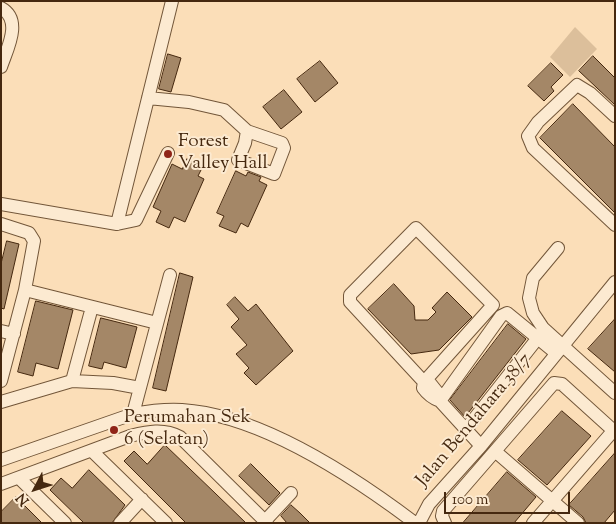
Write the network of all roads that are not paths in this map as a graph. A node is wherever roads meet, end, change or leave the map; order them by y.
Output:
1 (172, 1) edge
2 (4, 9) edge
3 (1, 68) edge
4 (148, 98) junction
5 (615, 116) edge
6 (247, 131) dead end
7 (168, 153) dead end
8 (1, 204) edge
9 (117, 224) junction
10 (5, 225) edge
11 (615, 225) edge
12 (558, 248) dead end
13 (170, 275) dead end
14 (615, 282) edge
15 (25, 290) junction
16 (92, 307) junction
17 (157, 323) junction
18 (1, 331) edge
19 (14, 334) junction
20 (537, 339) junction
21 (559, 349) junction
22 (1, 381) edge
23 (72, 381) junction
24 (424, 382) junction
25 (140, 388) junction
26 (615, 393) edge
27 (440, 401) junction
28 (1, 402) edge
29 (133, 414) junction
30 (466, 429) junction
31 (614, 431) edge
32 (481, 446) junction
33 (93, 452) junction
34 (496, 452) junction
35 (1, 460) edge
36 (19, 478) junction
37 (1, 484) edge
38 (290, 493) dead end
39 (142, 500) junction
40 (553, 501) junction
41 (265, 522) edge
42 (444, 522) edge
43 (65, 523) edge
44 (120, 523) edge
45 (166, 523) edge
46 (417, 523) edge
47 (533, 523) edge
48 (578, 523) edge

1 - 4 street
2 - 3 street
4 - 6 street
4 - 9 street
5 - 11 street
7 - 9 street
8 - 9 street
10 - 15 street
12 - 21 street
13 - 17 street
14 - 21 street, Jalan Bendahara 38/7
15 - 16 street
15 - 19 street
16 - 17 street
16 - 23 street
17 - 25 street
18 - 19 street
19 - 22 street
20 - 21 street
20 - 27 street
20 - 30 street
21 - 26 street
21 - 32 street, Jalan Bendahara 38/7
23 - 25 street
23 - 28 street
24 - 24 street
24 - 27 street
25 - 29 street
27 - 30 street
29 - 35 street
29 - 46 street
30 - 32 street
31 - 34 street
31 - 40 street
32 - 46 street, Jalan Bendahara 38/7
33 - 36 street
33 - 39 street
33 - 41 street
34 - 40 street
34 - 42 street
36 - 37 street
36 - 43 street
38 - 41 street
39 - 44 street
39 - 45 street
40 - 47 street
40 - 48 street

